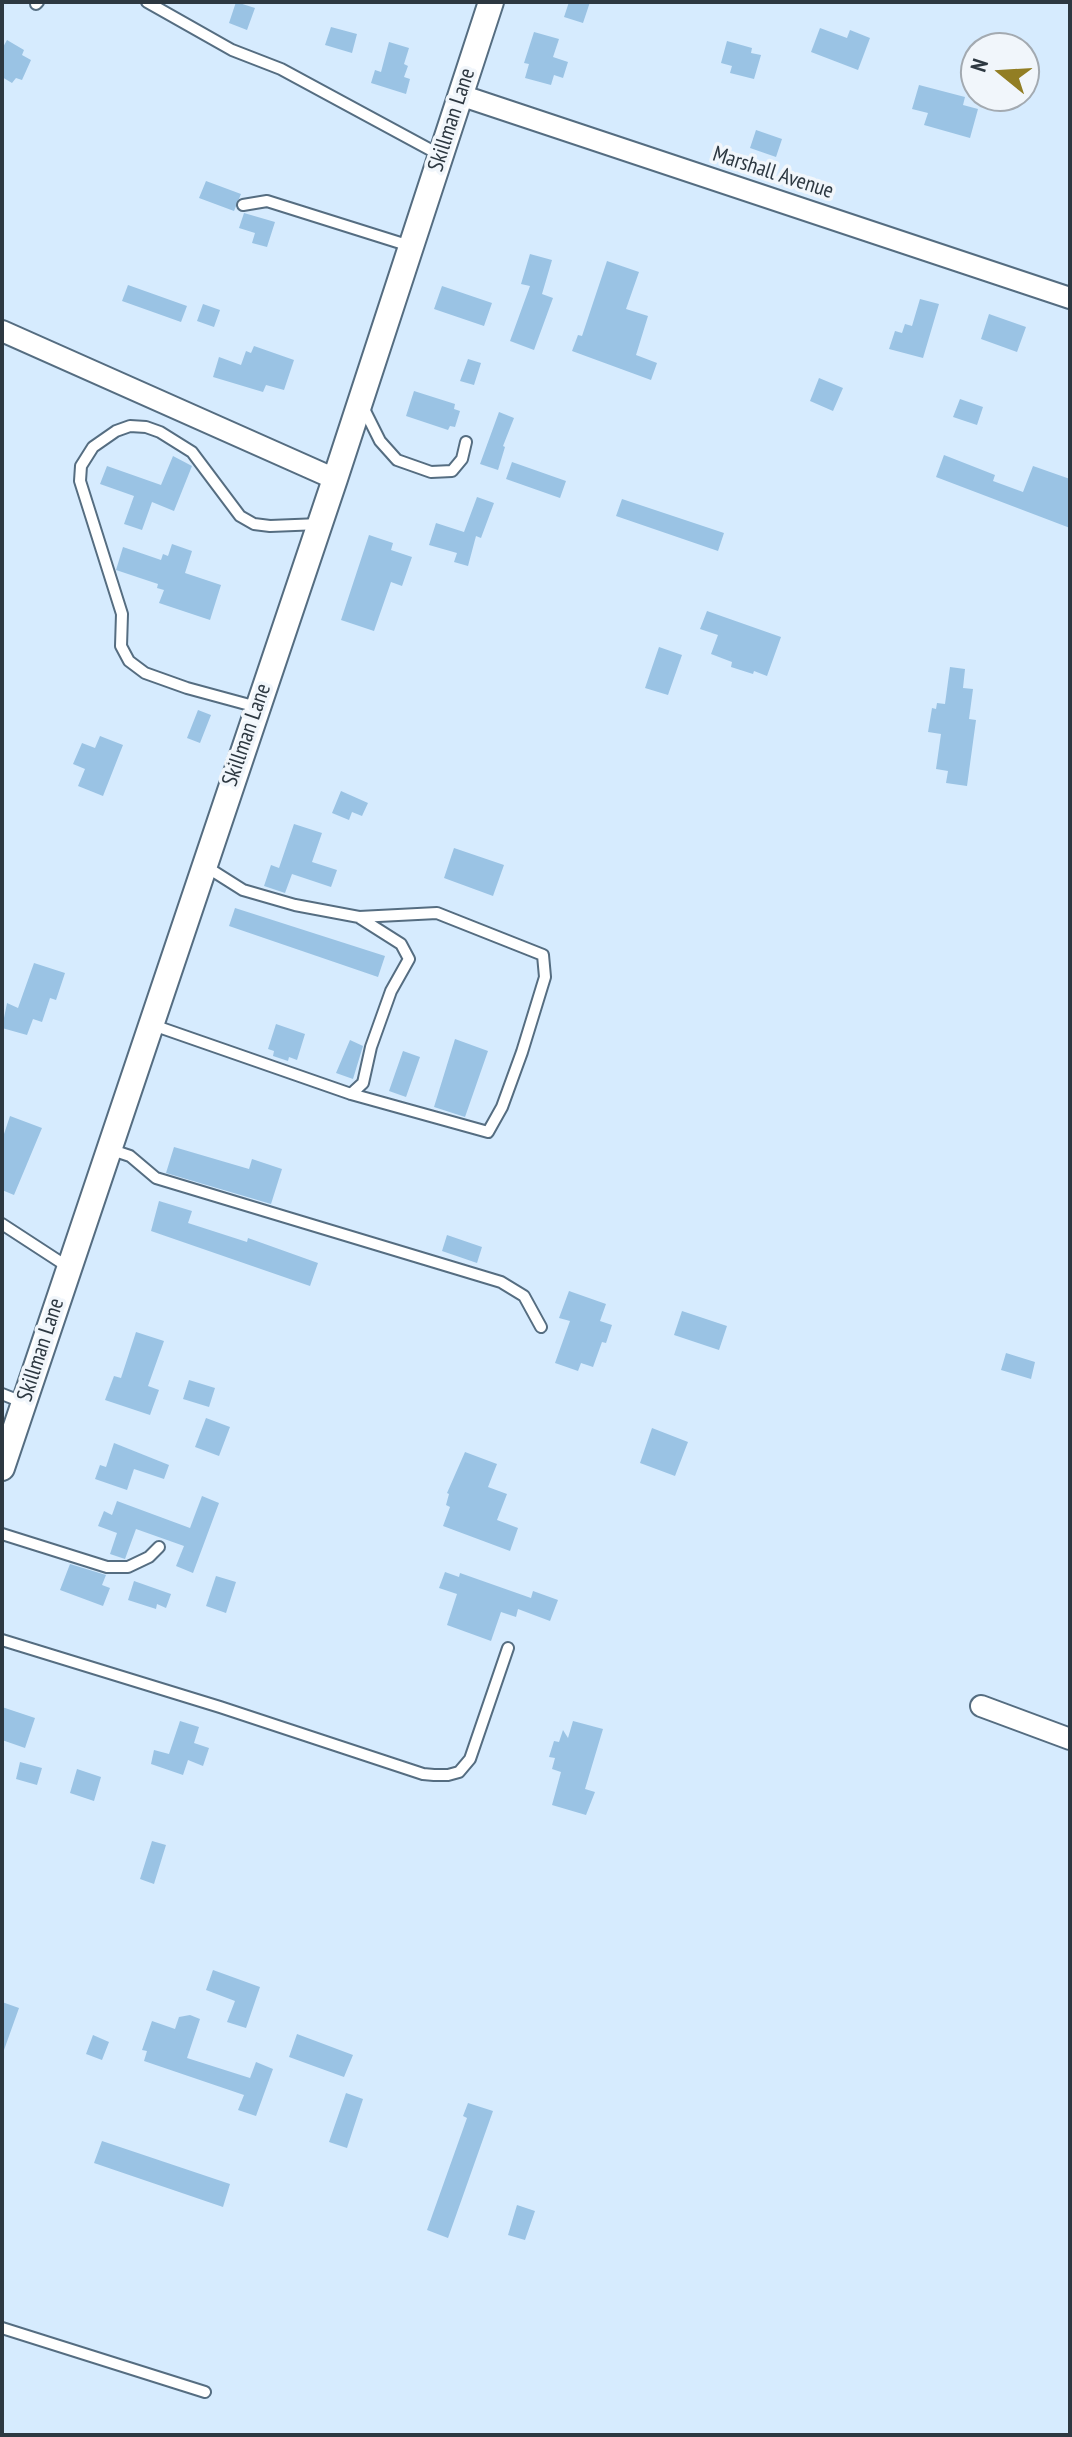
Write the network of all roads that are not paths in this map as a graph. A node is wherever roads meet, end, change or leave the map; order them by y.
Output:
1 (147, 2) edge
2 (491, 2) edge
3 (460, 95) junction
4 (440, 155) junction
5 (243, 205) dead end
6 (410, 246) junction
7 (1070, 298) edge
8 (2, 331) edge
9 (360, 401) junction
10 (466, 442) dead end
11 (335, 479) junction
12 (320, 524) junction
13 (257, 707) junction
14 (203, 864) junction
15 (359, 917) junction
16 (150, 1024) junction
17 (351, 1094) junction
18 (108, 1149) junction
19 (2, 1224) edge
20 (68, 1267) junction
21 (541, 1327) dead end
22 (13, 1398) edge
23 (2, 1468) edge
24 (2, 1534) edge
25 (159, 1547) dead end
26 (2, 1640) edge
27 (508, 1648) dead end
28 (981, 1706) dead end
29 (1070, 1739) edge
30 (2, 2328) edge
31 (205, 2392) dead end

1 - 4 lane
2 - 3 street, Skillman Lane
3 - 4 street, Skillman Lane
3 - 7 street, Marshall Avenue
4 - 6 street, Skillman Lane
5 - 6 lane
6 - 9 street, Skillman Lane
8 - 11 street
9 - 10 lane
9 - 11 street, Skillman Lane
11 - 12 street, Skillman Lane
12 - 13 street, Skillman Lane
12 - 13 lane
13 - 14 street, Skillman Lane
14 - 15 lane
14 - 16 street, Skillman Lane
15 - 17 lane
15 - 17 lane
16 - 17 lane
16 - 18 street, Skillman Lane
18 - 20 street, Skillman Lane
18 - 21 lane
19 - 20 lane
20 - 22 street, Skillman Lane
22 - 23 street, Skillman Lane
24 - 25 lane
26 - 27 lane
28 - 29 street
30 - 31 lane

